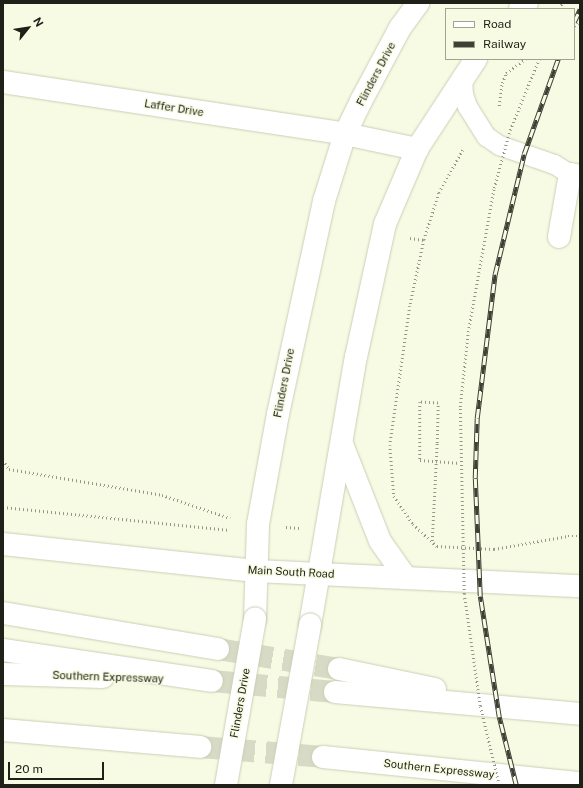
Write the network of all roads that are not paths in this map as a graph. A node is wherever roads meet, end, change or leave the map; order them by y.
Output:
1 (418, 3) edge
2 (475, 60) edge
3 (462, 76) junction
4 (3, 82) edge
5 (345, 134) junction
6 (417, 149) junction
7 (575, 175) edge
8 (559, 237) dead end
9 (342, 444) junction
10 (3, 544) edge
11 (256, 571) junction
12 (319, 574) junction
13 (406, 578) junction
14 (580, 586) edge
15 (3, 613) edge
16 (218, 649) tunnel mouth
17 (3, 650) edge
18 (338, 669) tunnel mouth
19 (3, 674) edge
20 (335, 692) tunnel mouth
21 (539, 711) junction
22 (580, 714) edge
23 (3, 730) edge
24 (200, 747) tunnel mouth
25 (323, 757) tunnel mouth
26 (580, 783) edge
27 (226, 785) edge
28 (281, 785) edge

1 - 5 main road, Flinders Drive
2 - 3 main road
3 - 6 main road
3 - 7 lane
4 - 5 main road, Laffer Drive
5 - 6 main road, Laffer Drive
5 - 11 main road, Flinders Drive
6 - 9 main road
7 - 8 main road
9 - 12 main road
9 - 13 main road
10 - 11 main road, Main South Road
11 - 12 main road, Main South Road
11 - 27 main road, Flinders Drive, bridge
12 - 13 main road, Main South Road
12 - 28 main road, bridge
13 - 14 main road, Main South Road
15 - 16 main road
17 - 19 main road, Southern Expressway
18 - 21 main road
20 - 21 main road
21 - 22 main road
23 - 24 main road
25 - 26 main road, Southern Expressway

